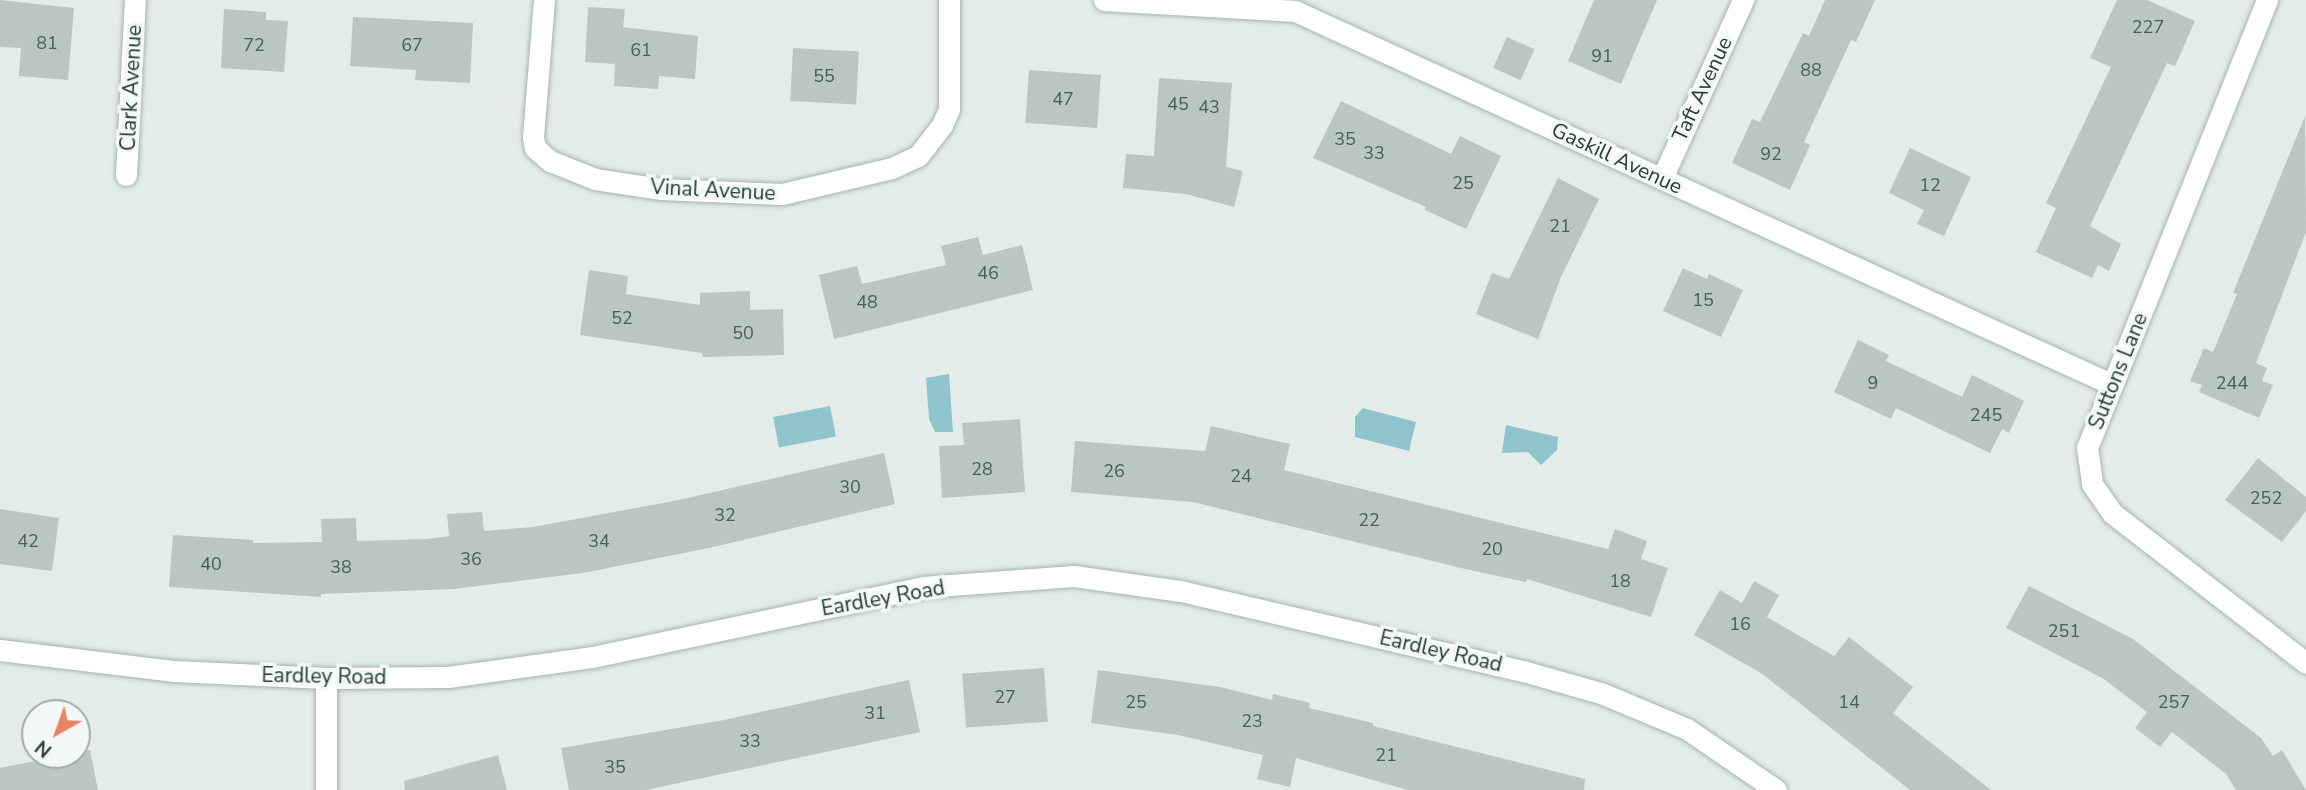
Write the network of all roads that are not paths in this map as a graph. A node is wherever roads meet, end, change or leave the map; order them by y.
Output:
1 (135, 0) edge
2 (544, 0) edge
3 (949, 0) edge
4 (1104, 0) edge
5 (1743, 0) edge
6 (2267, 0) edge
7 (1297, 5) edge
8 (126, 175) dead end
9 (1662, 178) junction
10 (2113, 384) junction
11 (0, 650) edge
12 (2306, 663) edge
13 (326, 678) junction
14 (326, 790) edge
15 (1776, 790) edge

1 - 8 street, Clark Avenue
2 - 3 street, Vinal Avenue
4 - 7 street, Gaskill Avenue
5 - 9 street, Taft Avenue
6 - 10 street, Suttons Lane
7 - 9 street, Gaskill Avenue
9 - 10 street, Gaskill Avenue
10 - 12 street, Suttons Lane
11 - 13 street, Eardley Road
13 - 14 street
13 - 15 street, Eardley Road

